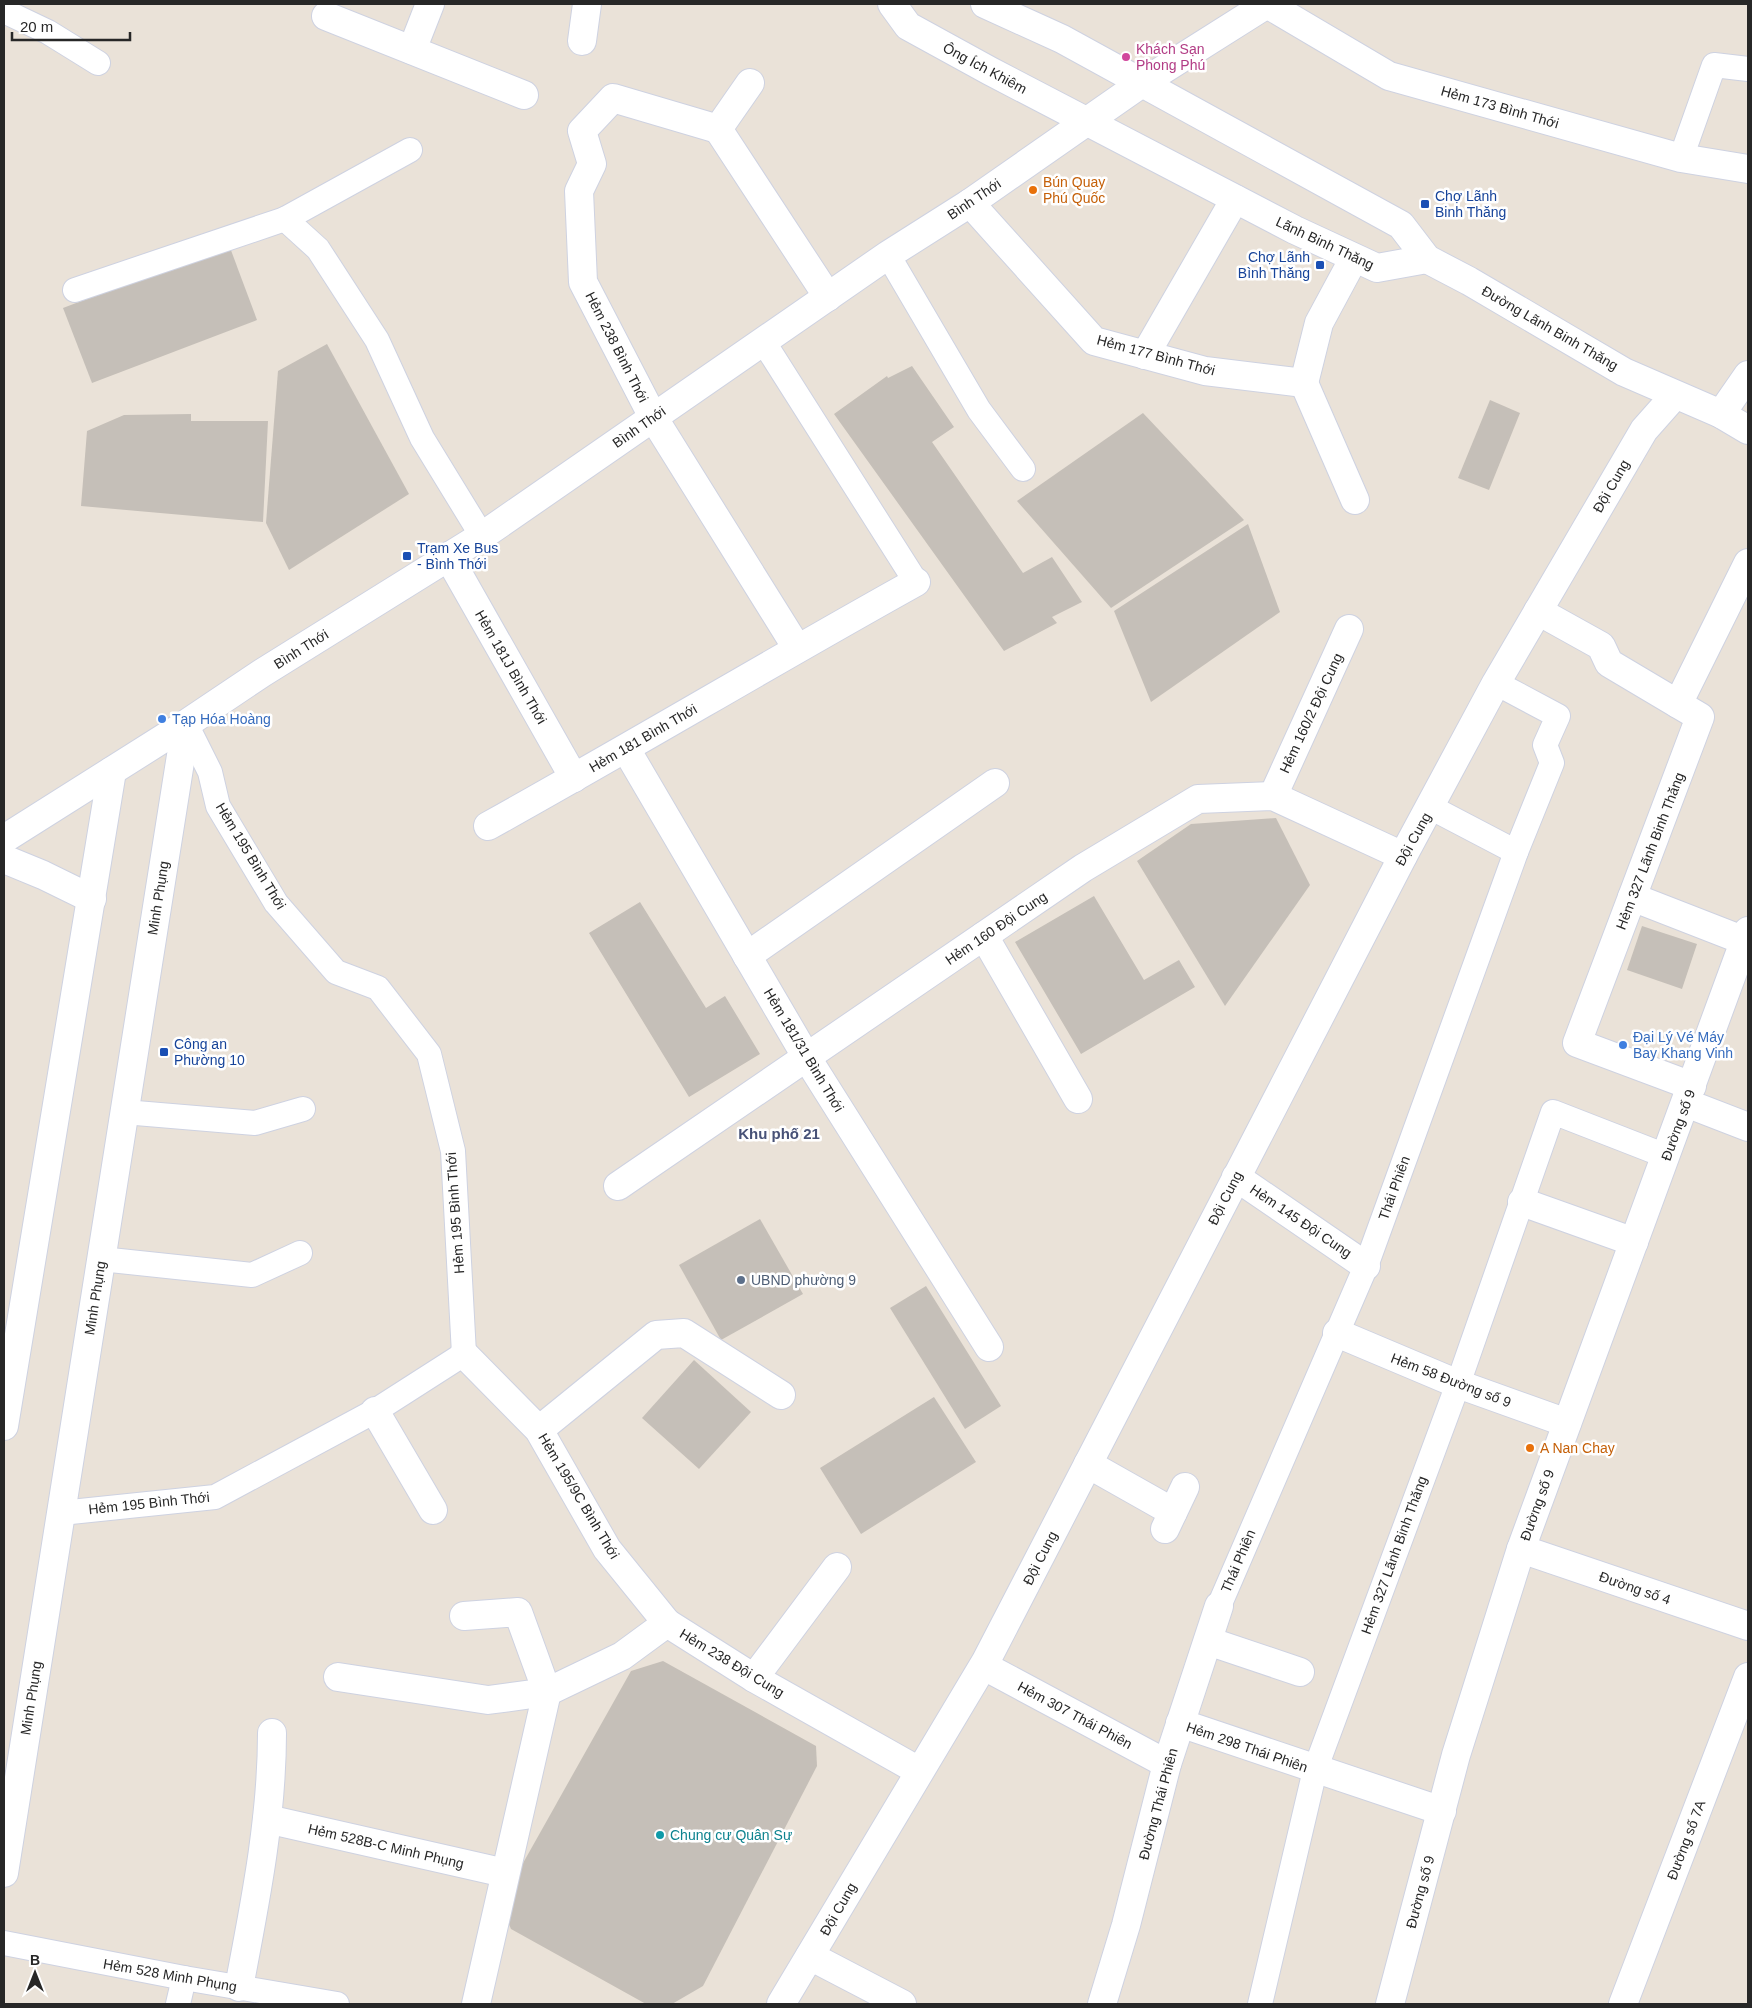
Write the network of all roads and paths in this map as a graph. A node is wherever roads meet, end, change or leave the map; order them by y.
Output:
1 (430, 4) edge
2 (587, 4) edge
3 (892, 4) edge
4 (985, 4) edge
5 (1267, 4) edge
6 (4, 11) edge
7 (326, 16) dead end
8 (582, 41) dead end
9 (412, 50) junction
10 (98, 63) dead end
11 (1748, 69) edge
12 (750, 83) dead end
13 (1142, 83) junction
14 (524, 95) dead end
15 (1088, 122) junction
16 (718, 128) junction
17 (410, 150) dead end
18 (1681, 158) junction
19 (1748, 169) edge
20 (1235, 199) junction
21 (970, 203) junction
22 (285, 218) junction
23 (888, 255) junction
24 (1354, 258) junction
25 (1427, 259) junction
26 (75, 290) dead end
27 (828, 297) junction
28 (763, 341) junction
29 (1145, 355) junction
30 (1748, 375) edge
31 (1304, 384) junction
32 (1675, 395) junction
33 (1721, 414) junction
34 (653, 417) junction
35 (1748, 430) edge
36 (1022, 469) dead end
37 (1355, 500) dead end
38 (482, 536) junction
39 (448, 556) junction
40 (1748, 563) edge
41 (916, 582) joint
42 (1538, 611) junction
43 (1349, 629) dead end
44 (797, 648) junction
45 (1496, 683) junction
46 (1678, 704) junction
47 (186, 724) junction
48 (626, 749) junction
49 (112, 771) junction
50 (574, 778) junction
51 (995, 782) dead end
52 (1273, 796) junction
53 (1430, 807) junction
54 (488, 826) dead end
55 (4, 838) edge
56 (1516, 852) junction
57 (1403, 856) junction
58 (4, 859) edge
59 (1632, 897) junction
60 (92, 899) junction
61 (984, 936) junction
62 (1746, 936) edge
63 (747, 956) junction
64 (806, 1058) junction
65 (1689, 1094) junction
66 (1078, 1099) dead end
67 (303, 1109) dead end
68 (124, 1112) junction
69 (1748, 1127) edge
70 (1666, 1156) junction
71 (1236, 1177) junction
72 (618, 1186) dead end
73 (1522, 1202) junction
74 (1634, 1242) junction
75 (300, 1253) dead end
76 (101, 1258) junction
77 (1366, 1266) junction
78 (1336, 1334) junction
79 (989, 1346) dead end
80 (464, 1354) junction
81 (10, 1355) edge
82 (1458, 1384) junction
83 (781, 1395) dead end
84 (375, 1411) junction
85 (1567, 1423) junction
86 (4, 1426) edge
87 (539, 1430) junction
88 (1088, 1464) junction
89 (1185, 1487) dead end
90 (433, 1510) dead end
91 (61, 1513) junction
92 (1521, 1549) junction
93 (838, 1567) dead end
94 (1219, 1606) joint
95 (464, 1616) dead end
96 (667, 1623) junction
97 (1748, 1626) edge
98 (1208, 1641) junction
99 (984, 1666) junction
100 (1300, 1672) dead end
101 (338, 1677) dead end
102 (1748, 1677) edge
103 (754, 1678) junction
104 (547, 1692) junction
105 (1180, 1723) junction
106 (272, 1732) dead end
107 (1167, 1764) junction
108 (1315, 1770) junction
109 (919, 1771) junction
110 (1442, 1811) junction
111 (267, 1819) junction
112 (4, 1873) edge
113 (506, 1873) junction
114 (4, 1943) edge
115 (810, 1956) junction
116 (184, 1978) junction
117 (239, 1988) junction
118 (283, 2000) edge
119 (178, 2004) edge
120 (337, 2004) edge
121 (476, 2004) edge
122 (782, 2004) edge
123 (902, 2004) edge
124 (1102, 2004) edge
125 (1260, 2004) edge
126 (1390, 2004) edge
127 (1623, 2004) edge

1 - 9 street
2 - 8 street
3 - 15 street, Ông Ích Khiêm
4 - 13 street
5 - 13 street, Bình Thới
5 - 18 street, Hẻm 173 Bình Thới
6 - 10 lane
7 - 9 street
9 - 14 street
11 - 18 lane
12 - 16 street
13 - 15 street, Bình Thới
13 - 25 street
15 - 20 street, Lãnh Binh Thăng
15 - 21 street, Bình Thới
16 - 27 street
16 - 34 street, Hẻm 238 Bình Thới
17 - 22 lane
18 - 19 street, Hẻm 173 Bình Thới
20 - 24 street, Lãnh Binh Thăng
20 - 29 street
21 - 23 street, Bình Thới
21 - 29 street, Hẻm 177 Bình Thới
22 - 26 lane
22 - 38 lane
23 - 27 street, Bình Thới
23 - 36 lane
24 - 25 street, Lãnh Binh Thăng
24 - 31 street
25 - 32 street, Đường Lãnh Binh Thăng
27 - 28 street, Bình Thới
28 - 34 street, Bình Thới
28 - 41 lane
29 - 31 street, Hẻm 177 Bình Thới
30 - 33 street
31 - 37 street
32 - 33 street
32 - 42 street, Đội Cung
33 - 35 street
34 - 38 street, Bình Thới
34 - 44 street
38 - 39 street, Bình Thới
39 - 47 street, Bình Thới
39 - 50 street, Hẻm 181J Bình Thới
40 - 46 street
41 - 44 street, Hẻm 181 Bình Thới
42 - 45 street, Đội Cung
42 - 46 street
43 - 52 street, Hẻm 160/2 Đội Cung
44 - 48 street, Hẻm 181 Bình Thới
45 - 53 street, Đội Cung
45 - 56 lane, Thái Phiên
46 - 59 street, Hẻm 327 Lãnh Binh Thăng
47 - 49 street, Bình Thới
47 - 68 street, Minh Phụng
47 - 80 lane, Hẻm 195 Bình Thới
48 - 50 street, Hẻm 181 Bình Thới
48 - 63 street, Hẻm 181/31 Bình Thới
49 - 55 street, Bình Thới
49 - 60 street
50 - 54 street, Hẻm 181 Bình Thới
51 - 63 street
52 - 57 street, Hẻm 160 Đội Cung
52 - 61 street, Hẻm 160 Đội Cung
53 - 56 lane
53 - 57 street, Đội Cung
56 - 77 lane, Thái Phiên
57 - 71 street, Đội Cung
58 - 60 street
59 - 62 street
59 - 65 street, Hẻm 327 Lãnh Binh Thăng
60 - 81 street
61 - 64 street, Hẻm 160 Đội Cung
61 - 66 street
62 - 65 street, Đường số 9
63 - 64 street, Hẻm 181/31 Bình Thới
64 - 72 street, Hẻm 160 Đội Cung
64 - 79 street, Hẻm 181/31 Bình Thới
65 - 69 street
65 - 70 street, Đường số 9
67 - 68 lane
68 - 76 street, Minh Phụng
70 - 73 lane, Hẻm 327 Lãnh Binh Thăng
70 - 74 street, Đường số 9
71 - 77 street, Hẻm 145 Đội Cung
71 - 88 street, Đội Cung
73 - 74 street
73 - 82 lane, Hẻm 327 Lãnh Binh Thăng
74 - 85 street, Đường số 9
75 - 76 lane
76 - 91 street, Minh Phụng
77 - 78 lane, Thái Phiên
78 - 82 street, Hẻm 58 Đường số 9
78 - 94 lane, Thái Phiên
80 - 84 lane, Hẻm 195 Bình Thới
80 - 87 street, Hẻm 195/9C Bình Thới
81 - 86 street
82 - 85 street, Hẻm 58 Đường số 9
82 - 108 lane, Hẻm 327 Lãnh Binh Thăng
83 - 87 street
84 - 90 street
84 - 91 lane, Hẻm 195 Bình Thới
85 - 92 street, Đường số 9
87 - 96 street, Hẻm 195/9C Bình Thới
88 - 89 street
88 - 99 street, Đội Cung
91 - 112 street, Minh Phụng
92 - 97 street, Đường số 4
92 - 110 street, Đường số 9
93 - 103 street
94 - 98 street, Đường Thái Phiên
95 - 104 street
96 - 103 street, Hẻm 238 Đội Cung
96 - 104 street, Hẻm 238 Đội Cung
98 - 100 street
98 - 105 street, Đường Thái Phiên
99 - 107 street, Hẻm 307 Thái Phiên
99 - 109 street, Đội Cung
101 - 104 street, Hẻm 238 Đội Cung
102 - 127 street, Đường số 7A
103 - 109 street, Hẻm 238 Đội Cung
104 - 113 street
105 - 107 street, Đường Thái Phiên
105 - 108 street, Hẻm 298 Thái Phiên
106 - 111 street
107 - 124 street, Đường Thái Phiên
108 - 110 street, Hẻm 298 Thái Phiên
108 - 125 lane, Hẻm 327 Lãnh Binh Thăng
109 - 115 street, Đội Cung
110 - 126 street, Đường số 9
111 - 113 street, Hẻm 528B-C Minh Phụng
111 - 117 street
113 - 121 street
114 - 116 lane, Hẻm 528 Minh Phụng
115 - 122 street, Đội Cung
115 - 123 street
116 - 117 lane, Hẻm 528 Minh Phụng
116 - 119 lane
117 - 118 lane, Hẻm 528 Minh Phụng
118 - 120 lane, Hẻm 528 Minh Phụng

